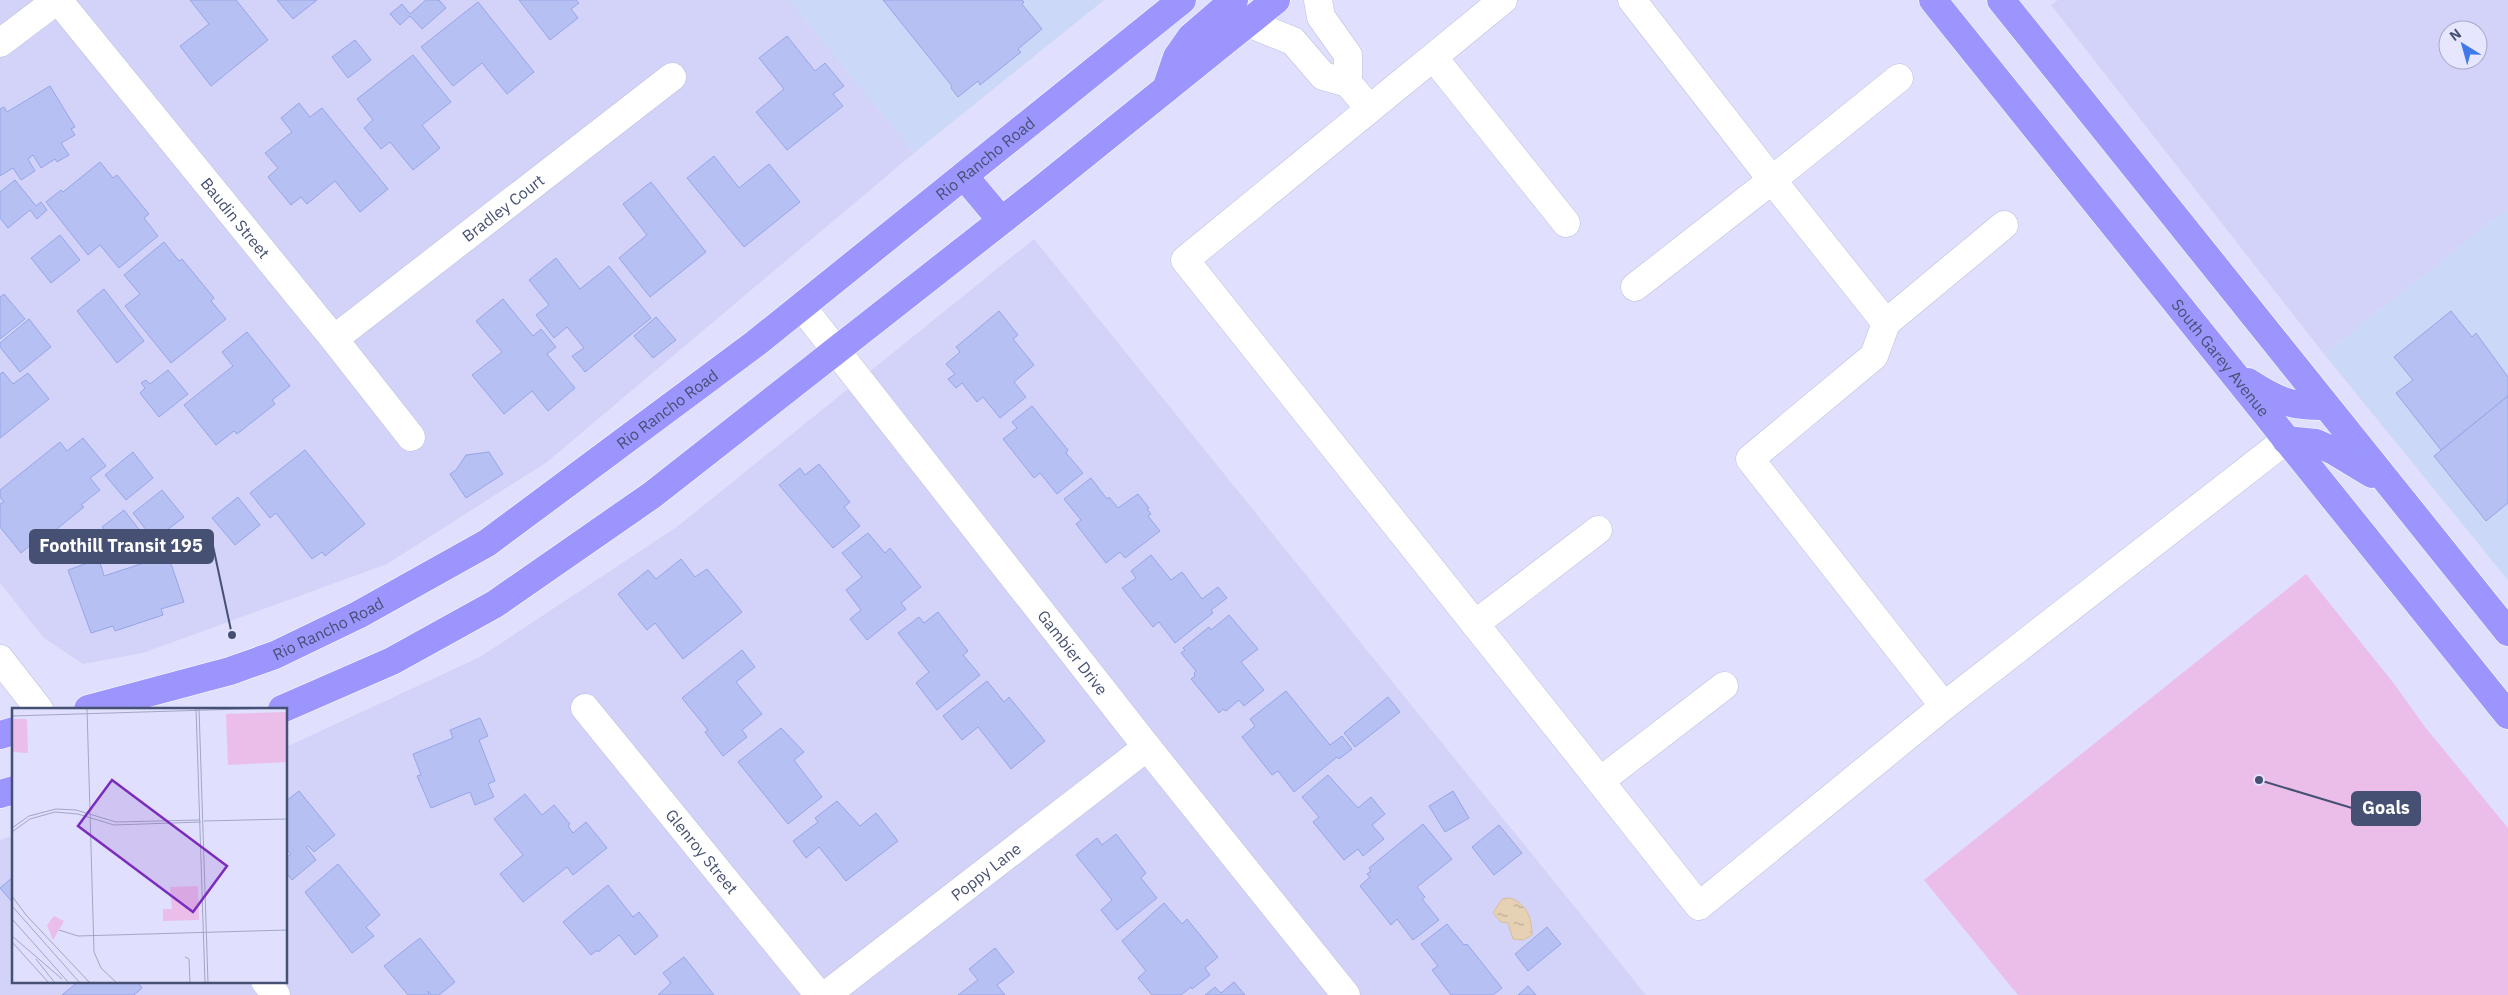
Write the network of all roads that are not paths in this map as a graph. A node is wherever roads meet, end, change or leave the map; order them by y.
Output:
1 (58, 0) edge
2 (1182, 0) edge
3 (1234, 0) edge
4 (1276, 0) edge
5 (1318, 0) edge
6 (1502, 0) edge
7 (1632, 0) edge
8 (1933, 0) edge
9 (2001, 0) edge
10 (1248, 23) junction
11 (0, 44) edge
12 (1434, 58) junction
13 (672, 77) dead end
14 (1899, 78) dead end
15 (1348, 83) junction
16 (1166, 89) junction
17 (1369, 108) junction
18 (964, 176) junction
19 (1772, 180) junction
20 (1001, 220) junction
21 (1566, 223) dead end
22 (2004, 225) dead end
23 (1636, 287) dead end
24 (802, 307) junction
25 (1886, 324) junction
26 (334, 339) junction
27 (836, 350) junction
28 (2233, 372) junction
29 (2326, 406) junction
30 (411, 438) dead end
31 (2286, 440) junction
32 (2388, 484) junction
33 (1598, 530) dead end
34 (1475, 624) junction
35 (2508, 632) edge
36 (0, 659) edge
37 (1724, 686) dead end
38 (1944, 706) junction
39 (38, 708) edge
40 (92, 708) edge
41 (284, 708) edge
42 (585, 708) dead end
43 (2508, 715) edge
44 (1147, 747) junction
45 (1600, 781) junction
46 (266, 982) edge
47 (276, 995) edge
48 (819, 995) edge
49 (826, 995) edge
50 (1346, 995) edge

1 - 11 street
1 - 26 street, Baudin Street
2 - 18 main road, Rio Rancho Road
3 - 16 main road
4 - 10 main road
5 - 15 street
6 - 12 street
7 - 19 street
8 - 28 main road, South Garey Avenue
9 - 29 main road
10 - 15 street
10 - 16 main road
12 - 17 street
12 - 21 street
13 - 26 street, Bradley Court
14 - 19 street
15 - 17 street
16 - 20 main road
17 - 34 street
18 - 20 main road
18 - 24 main road, Rio Rancho Road
19 - 23 street
19 - 25 street
20 - 27 main road
22 - 25 street
24 - 27 street, Gambier Drive
24 - 40 main road, Rio Rancho Road
25 - 38 street
26 - 30 street, Baudin Street
27 - 41 main road
27 - 44 street, Gambier Drive
28 - 29 main road
28 - 31 main road, South Garey Avenue
29 - 32 main road
31 - 32 main road
31 - 38 street
31 - 43 main road, South Garey Avenue
32 - 35 main road
33 - 34 street
34 - 45 street
36 - 39 street
37 - 45 street
38 - 45 street
42 - 48 street, Glenroy Street
44 - 49 street, Poppy Lane
44 - 50 street, Gambier Drive
46 - 47 street

